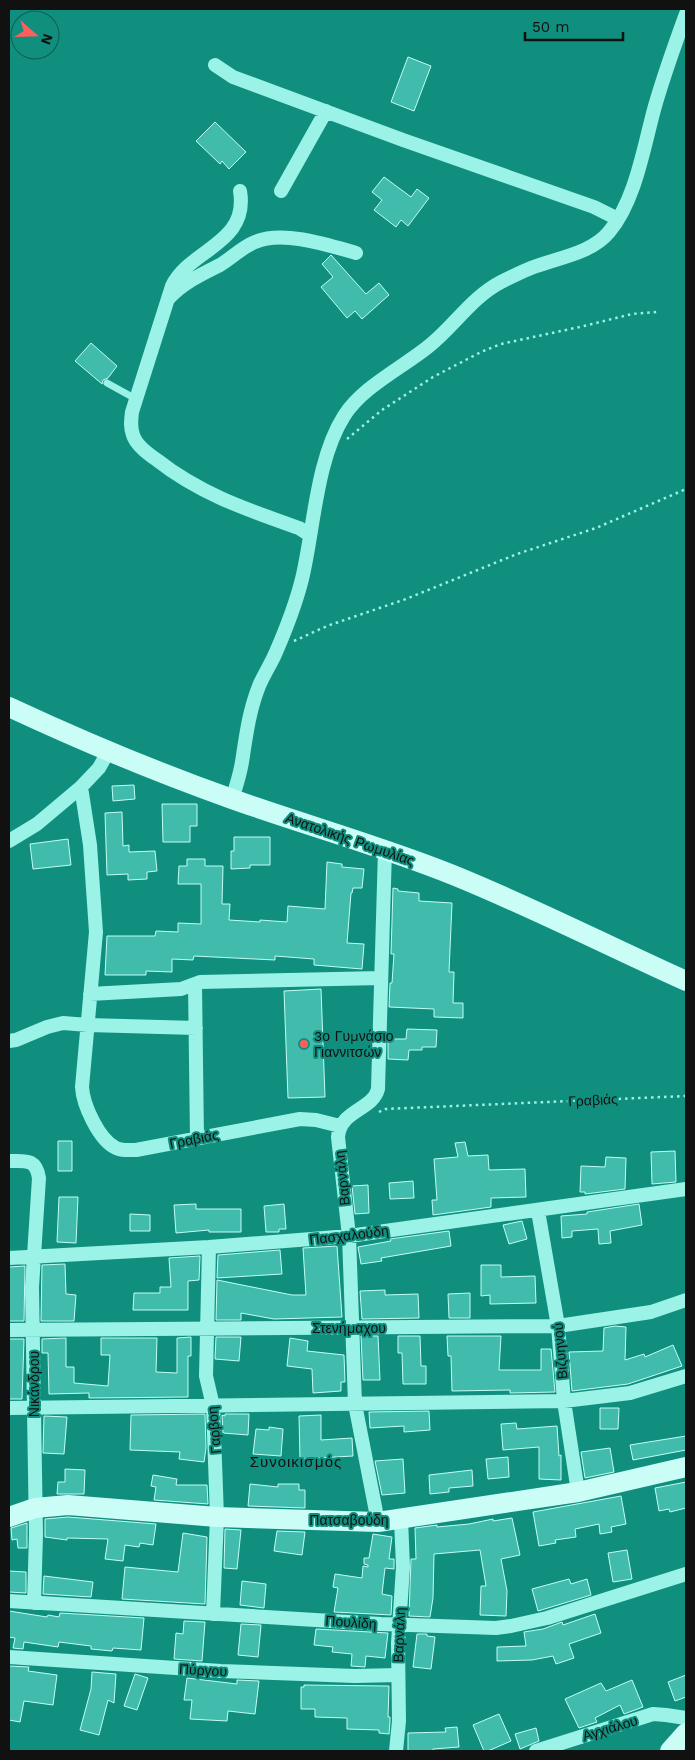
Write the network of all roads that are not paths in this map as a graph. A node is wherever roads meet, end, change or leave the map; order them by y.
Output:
1 (686, 14) edge
2 (215, 65) dead end
3 (326, 111) junction
4 (240, 191) dead end
5 (281, 191) dead end
6 (618, 219) junction
7 (356, 253) dead end
8 (167, 299) junction
9 (108, 383) dead end
10 (136, 399) junction
11 (310, 534) junction
12 (9, 708) edge
13 (108, 752) junction
14 (81, 787) junction
15 (232, 799) junction
16 (9, 841) edge
17 (385, 850) junction
18 (381, 978) junction
19 (686, 982) edge
20 (195, 984) junction
21 (90, 994) junction
22 (88, 1026) junction
23 (196, 1028) junction
24 (9, 1041) edge
25 (340, 1126) junction
26 (197, 1138) junction
27 (9, 1161) edge
28 (686, 1189) edge
29 (538, 1211) junction
30 (349, 1236) junction
31 (210, 1248) junction
32 (35, 1257) junction
33 (9, 1258) edge
34 (686, 1300) edge
35 (558, 1326) junction
36 (352, 1328) junction
37 (207, 1329) junction
38 (9, 1330) edge
39 (34, 1331) junction
40 (686, 1376) edge
41 (564, 1402) junction
42 (355, 1404) junction
43 (213, 1406) junction
44 (9, 1408) edge
45 (34, 1409) junction
46 (686, 1467) edge
47 (578, 1492) junction
48 (36, 1508) junction
49 (9, 1517) edge
50 (217, 1517) junction
51 (401, 1519) junction
52 (378, 1522) junction
53 (686, 1574) edge
54 (9, 1601) edge
55 (34, 1603) junction
56 (213, 1614) junction
57 (398, 1625) junction
58 (9, 1657) edge
59 (398, 1675) junction
60 (686, 1718) edge
61 (686, 1733) edge
62 (396, 1751) edge
63 (536, 1751) edge
64 (670, 1751) edge

1 - 6 street
2 - 3 street
3 - 5 street
3 - 6 street
4 - 8 street
6 - 11 street
7 - 8 street
8 - 10 street
9 - 10 lane
10 - 11 street
11 - 15 street
12 - 13 street, Ανατολικής Ρωμυλίας
13 - 14 street
13 - 15 street, Ανατολικής Ρωμυλίας
14 - 16 street
14 - 21 street, Γραβιάς
15 - 17 street, Ανατολικής Ρωμυλίας
17 - 18 street
17 - 19 street, Ανατολικής Ρωμυλίας
18 - 20 street
18 - 25 street
20 - 21 street
20 - 23 street
21 - 22 street, Γραβιάς
22 - 23 street
22 - 24 street
22 - 26 street, Γραβιάς
23 - 26 street
25 - 26 street, Γραβιάς
25 - 30 street, Βαρνάλη
27 - 32 street, Νικάνδρου
28 - 29 street, Πασχαλούδη
29 - 30 street, Πασχαλούδη
29 - 35 street, Βιζυηνού
30 - 31 street, Πασχαλούδη
30 - 36 street, Βαρνάλη
31 - 32 street, Πασχαλούδη
31 - 37 street, Γαρβοη
32 - 33 street, Πασχαλούδη
32 - 39 street, Νικάνδρου
34 - 35 street, Στενήμαχου
35 - 36 street, Στενήμαχου
35 - 41 street, Βιζυηνού
36 - 37 street, Στενήμαχου
36 - 42 street, Βαρνάλη
37 - 39 street, Στενήμαχου
37 - 43 street, Γαρβοη
38 - 39 street, Στενήμαχου
39 - 45 street, Νικάνδρου
40 - 41 street
41 - 42 street
41 - 47 street, Βιζυηνού
42 - 43 street
42 - 52 street, Βαρνάλη
43 - 45 street
43 - 50 street, Γαρβοη
44 - 45 street
45 - 48 street, Νικάνδρου
46 - 47 street, Πατσαβούδη
47 - 51 street, Πατσαβούδη
48 - 49 street, Πατσαβούδη
48 - 50 street, Πατσαβούδη
48 - 55 street, Νικάνδρου
50 - 52 street, Πατσαβούδη
50 - 56 street, Γαρβοη
51 - 52 street, Πατσαβούδη
51 - 57 street, Βαρνάλη
53 - 57 street, Πουλίδη
54 - 55 street, Πουλίδη
55 - 56 street, Πουλίδη
56 - 57 street, Πουλίδη
57 - 59 street, Βαρνάλη
58 - 59 street, Πύργου
59 - 62 street, Βαρνάλη
60 - 63 street, Αγχιάλου
61 - 64 street

